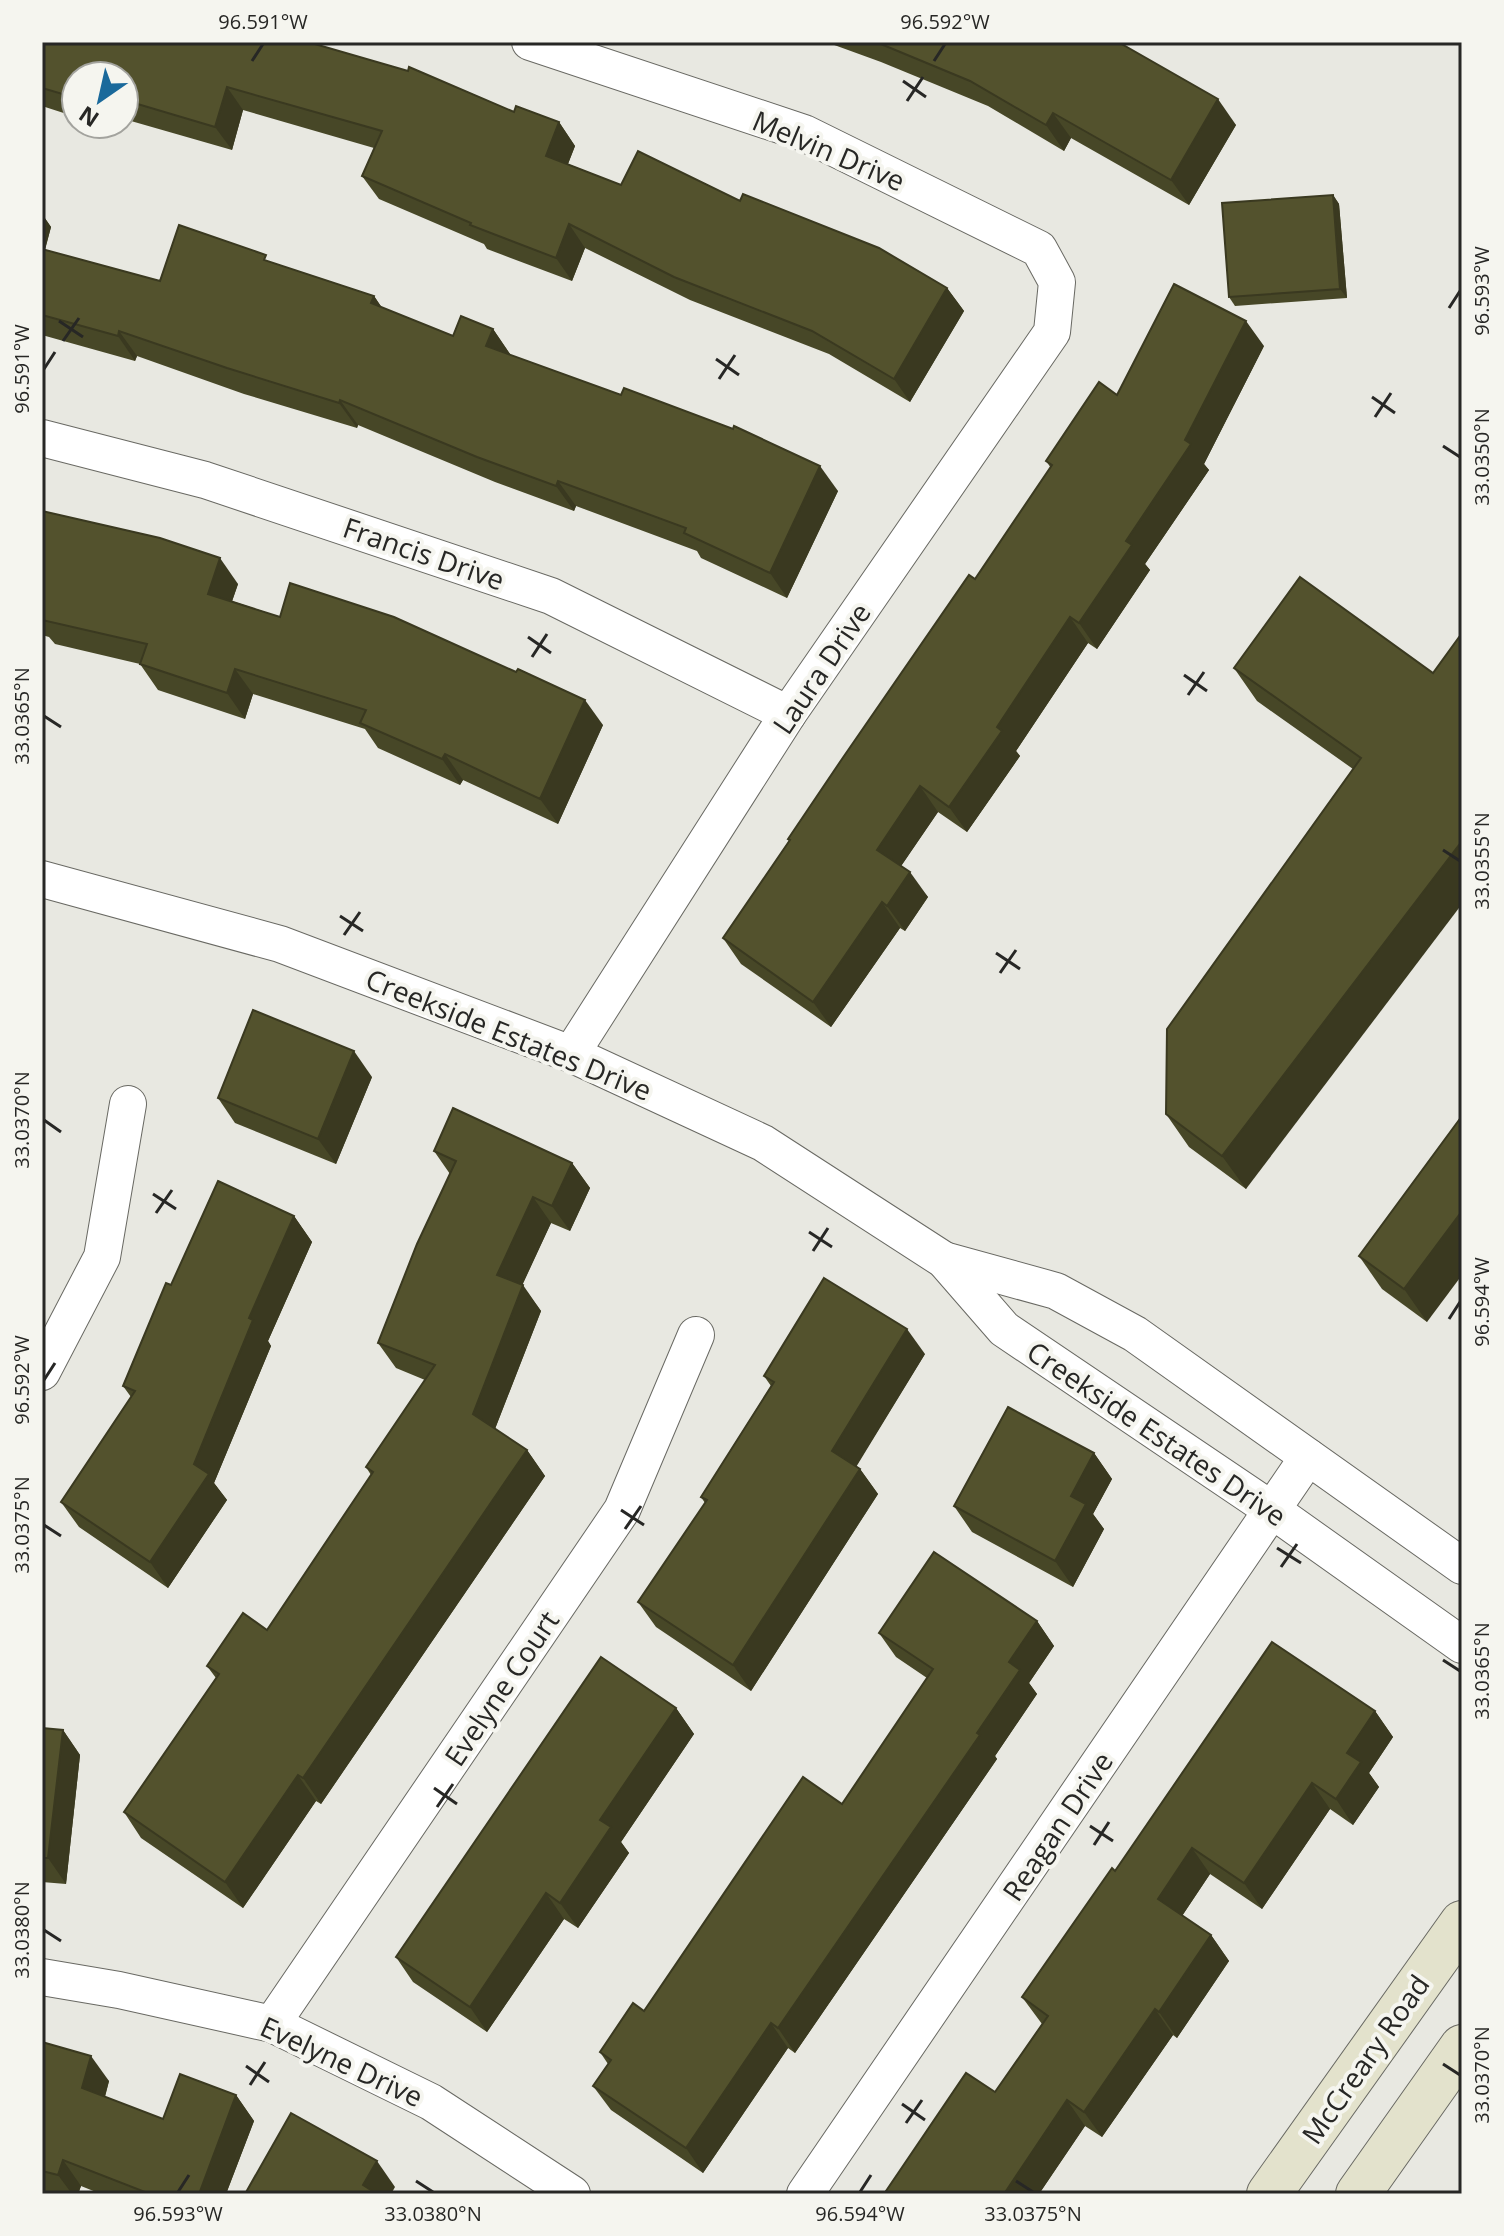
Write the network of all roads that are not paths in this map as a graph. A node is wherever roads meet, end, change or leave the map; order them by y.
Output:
1 (530, 42) edge
2 (1057, 282) joint
3 (42, 438) edge
4 (788, 714) junction
5 (42, 879) edge
6 (571, 1054) junction
7 (128, 1104) dead end
8 (944, 1260) junction
9 (696, 1335) dead end
10 (42, 1372) edge
11 (1308, 1457) junction
12 (1272, 1510) junction
13 (1462, 1566) edge
14 (1462, 1645) edge
15 (1462, 1923) edge
16 (42, 1977) edge
17 (272, 2024) junction
18 (1462, 2047) edge
19 (572, 2194) edge
20 (805, 2194) edge
21 (1269, 2194) edge
22 (1358, 2194) edge

1 - 2 street, Melvin Drive
2 - 4 street, Laura Drive
3 - 4 street, Francis Drive
4 - 6 street, Laura Drive
5 - 6 street, Creekside Estates Drive
6 - 8 street, Creekside Estates Drive
7 - 10 street
8 - 11 street, Creekside Estates Drive
8 - 12 street, Creekside Estates Drive
9 - 17 street, Evelyne Court
11 - 12 street, Reagan Drive
11 - 13 street, Creekside Estates Drive
12 - 14 street, Creekside Estates Drive
12 - 20 street, Reagan Drive
15 - 21 main road, McCreary Road
16 - 17 street, Evelyne Drive
17 - 19 street, Evelyne Drive
18 - 22 main road

